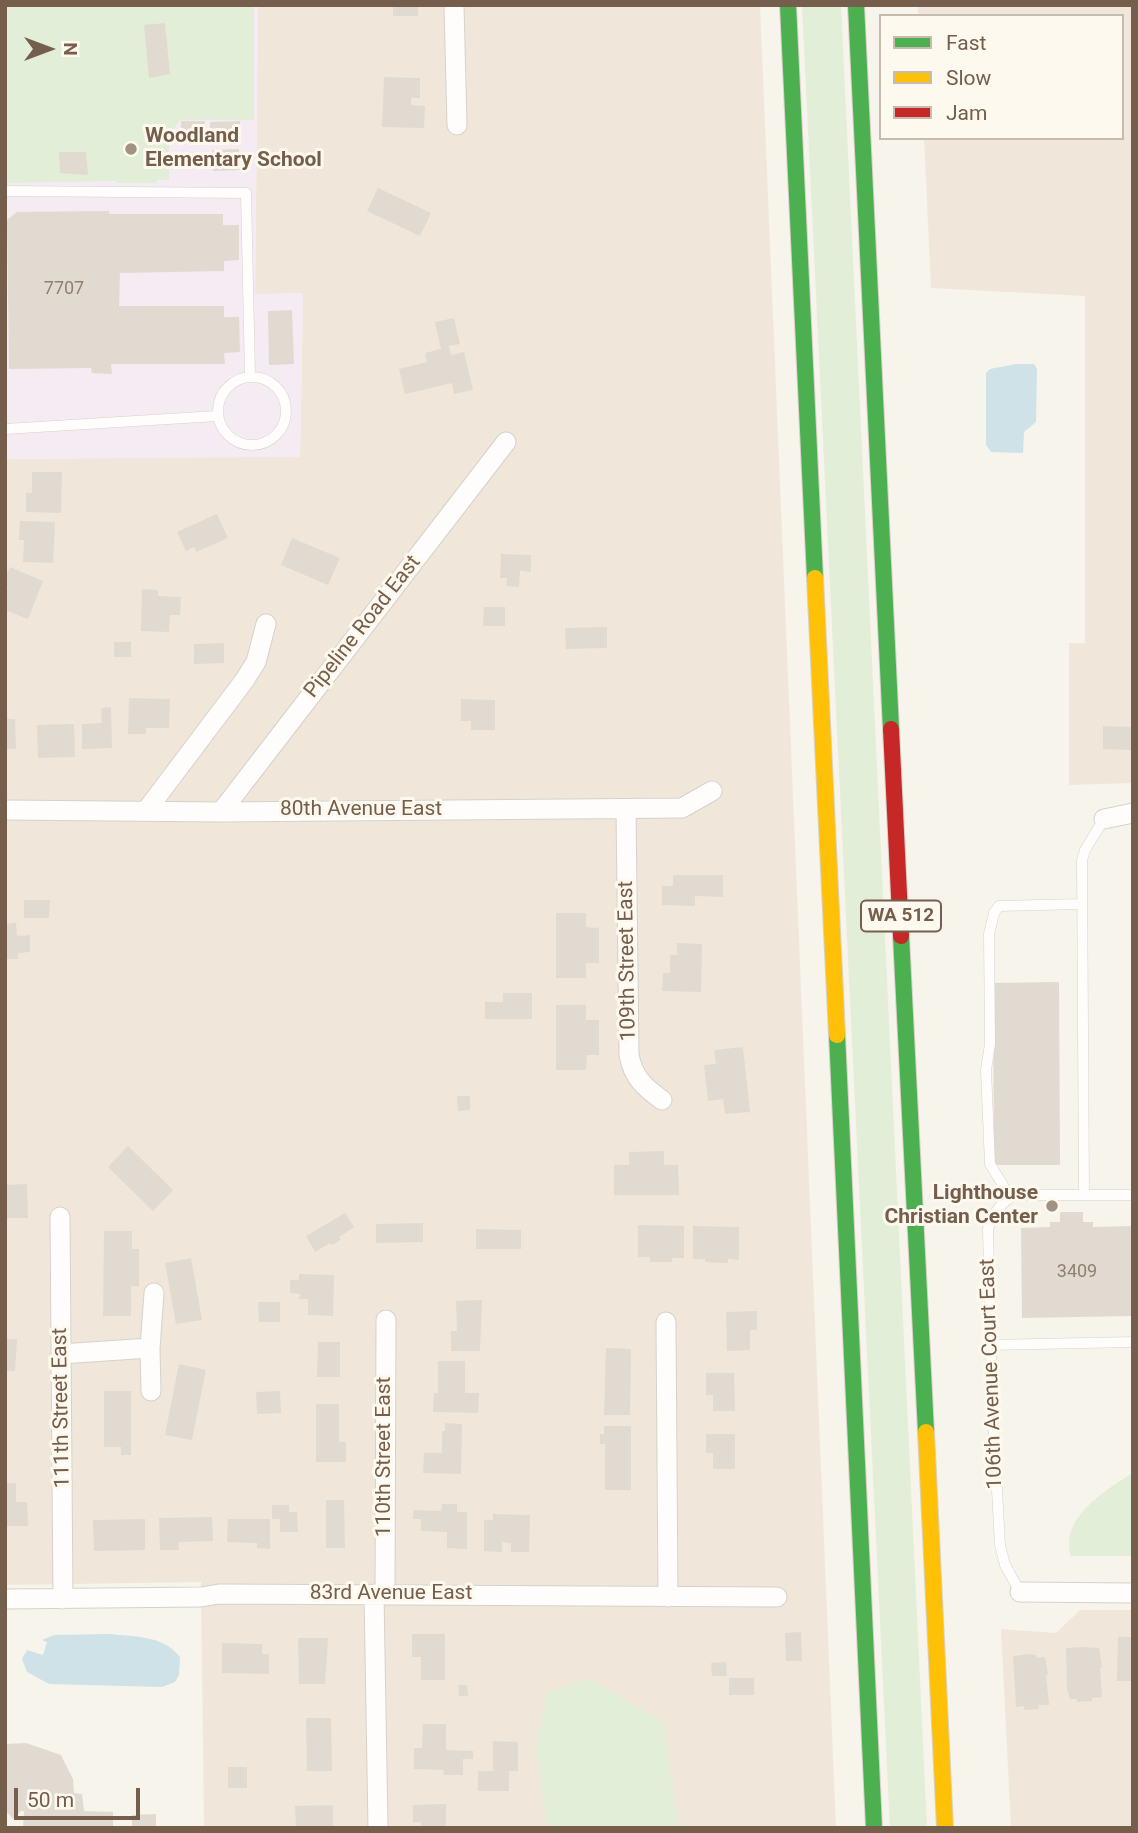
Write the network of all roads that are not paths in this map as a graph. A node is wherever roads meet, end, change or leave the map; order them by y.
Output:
1 (454, 5) edge
2 (788, 5) edge
3 (856, 5) edge
4 (457, 125) dead end
5 (5, 191) edge
6 (250, 376) junction
7 (218, 416) junction
8 (5, 429) edge
9 (506, 442) dead end
10 (266, 624) dead end
11 (712, 791) dead end
12 (626, 809) junction
13 (5, 810) edge
14 (146, 811) junction
15 (221, 812) junction
16 (1133, 813) edge
17 (1104, 819) joint
18 (1082, 904) junction
19 (662, 1100) dead end
20 (1084, 1195) junction
21 (1133, 1195) edge
22 (1010, 1197) junction
23 (60, 1217) dead end
24 (154, 1293) dead end
25 (386, 1320) dead end
26 (666, 1322) dead end
27 (1133, 1342) edge
28 (990, 1345) junction
29 (149, 1348) junction
30 (61, 1354) junction
31 (152, 1391) dead end
32 (1020, 1592) joint
33 (1133, 1593) edge
34 (379, 1594) junction
35 (668, 1597) junction
36 (777, 1597) dead end
37 (5, 1599) edge
38 (63, 1599) junction
39 (377, 1828) edge
40 (874, 1828) edge
41 (946, 1828) edge

1 - 4 street
2 - 40 highway, WA 512
3 - 41 highway, WA 512
5 - 6 lane
6 - 7 lane
6 - 7 lane
7 - 8 lane
9 - 15 street, Pipeline Road East
10 - 14 street
11 - 12 street, 80th Avenue East
12 - 15 street, 80th Avenue East
12 - 19 street, 109th Street East
13 - 14 street, 80th Avenue East
14 - 15 street, 80th Avenue East
16 - 17 street
17 - 18 lane
18 - 20 lane
18 - 22 lane
20 - 21 lane
20 - 22 lane
22 - 28 lane, 106th Avenue Court East
23 - 30 street, 111th Street East
24 - 29 street
25 - 34 street, 110th Street East
26 - 35 street
27 - 28 lane
28 - 32 lane, 106th Avenue Court East
29 - 30 street
29 - 31 street
30 - 38 street, 111th Street East
32 - 33 street
34 - 35 street, 83rd Avenue East
34 - 38 street, 83rd Avenue East
34 - 39 street, 110th Street East
35 - 36 street, 83rd Avenue East
37 - 38 street, 83rd Avenue East

